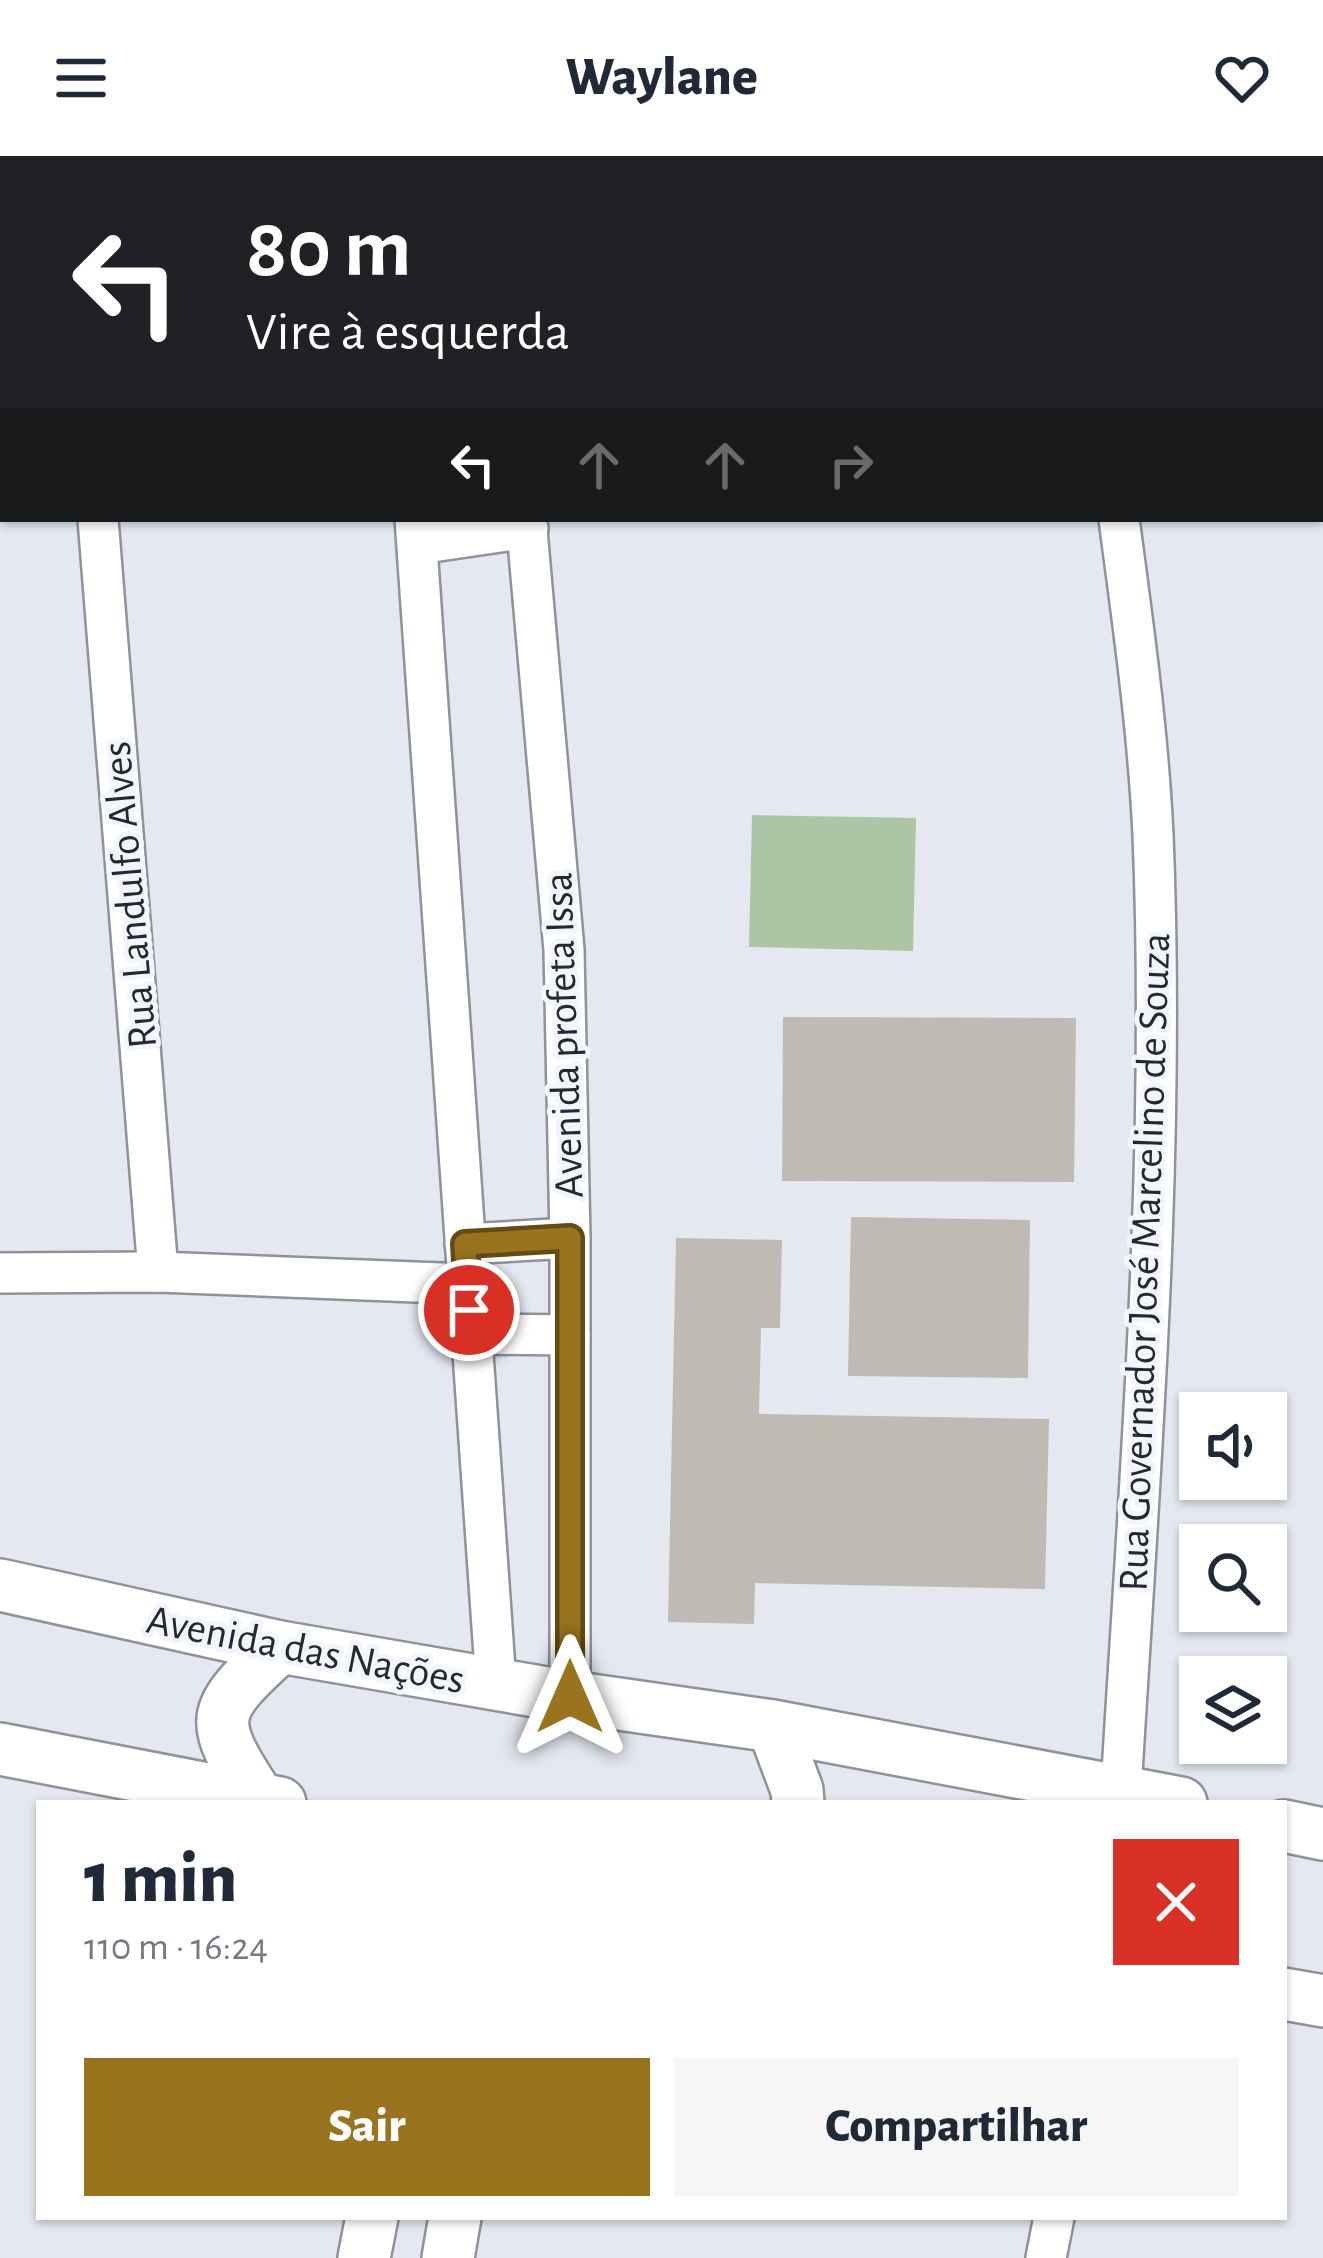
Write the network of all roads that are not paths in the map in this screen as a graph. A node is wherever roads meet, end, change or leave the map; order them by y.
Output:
1 (98, 522) edge
2 (1119, 522) edge
3 (527, 524) edge
4 (416, 531) edge
5 (570, 1238) junction
6 (465, 1244) junction
7 (158, 1272) junction
8 (0, 1273) edge
9 (467, 1284) junction
10 (471, 1334) junction
11 (570, 1335) junction
12 (0, 1585) edge
13 (280, 1647) junction
14 (496, 1684) junction
15 (570, 1697) junction
16 (773, 1726) junction
17 (0, 1749) edge
18 (1121, 1790) junction
19 (265, 1800) edge
20 (269, 1800) edge
21 (798, 1800) edge
22 (1167, 1800) edge
23 (1287, 1827) edge
24 (1323, 1834) edge
25 (1287, 1995) edge
26 (1323, 2001) edge
27 (371, 2220) edge
28 (454, 2220) edge
29 (1053, 2220) edge
30 (364, 2258) edge
31 (448, 2258) edge
32 (1046, 2258) edge

1 - 7 street, Rua Landulfo Alves
2 - 18 street, Rua Governador José Marcelino de Souza
3 - 4 street
3 - 5 street, Avenida profeta Issa
4 - 6 street
5 - 6 street
5 - 11 street, Avenida profeta Issa
6 - 9 street
7 - 8 street
7 - 9 street
9 - 10 street
10 - 11 street
10 - 14 street
11 - 15 street, Avenida profeta Issa
12 - 13 street, Avenida das Nações
13 - 14 street, Avenida das Nações
13 - 20 street
14 - 15 street, Avenida das Nações
15 - 16 street, Avenida das Nações
16 - 18 street, Avenida das Nações
16 - 21 street
17 - 19 street
18 - 22 street, Avenida das Nações
23 - 24 street
25 - 26 street
27 - 30 street
28 - 31 street
29 - 32 street

